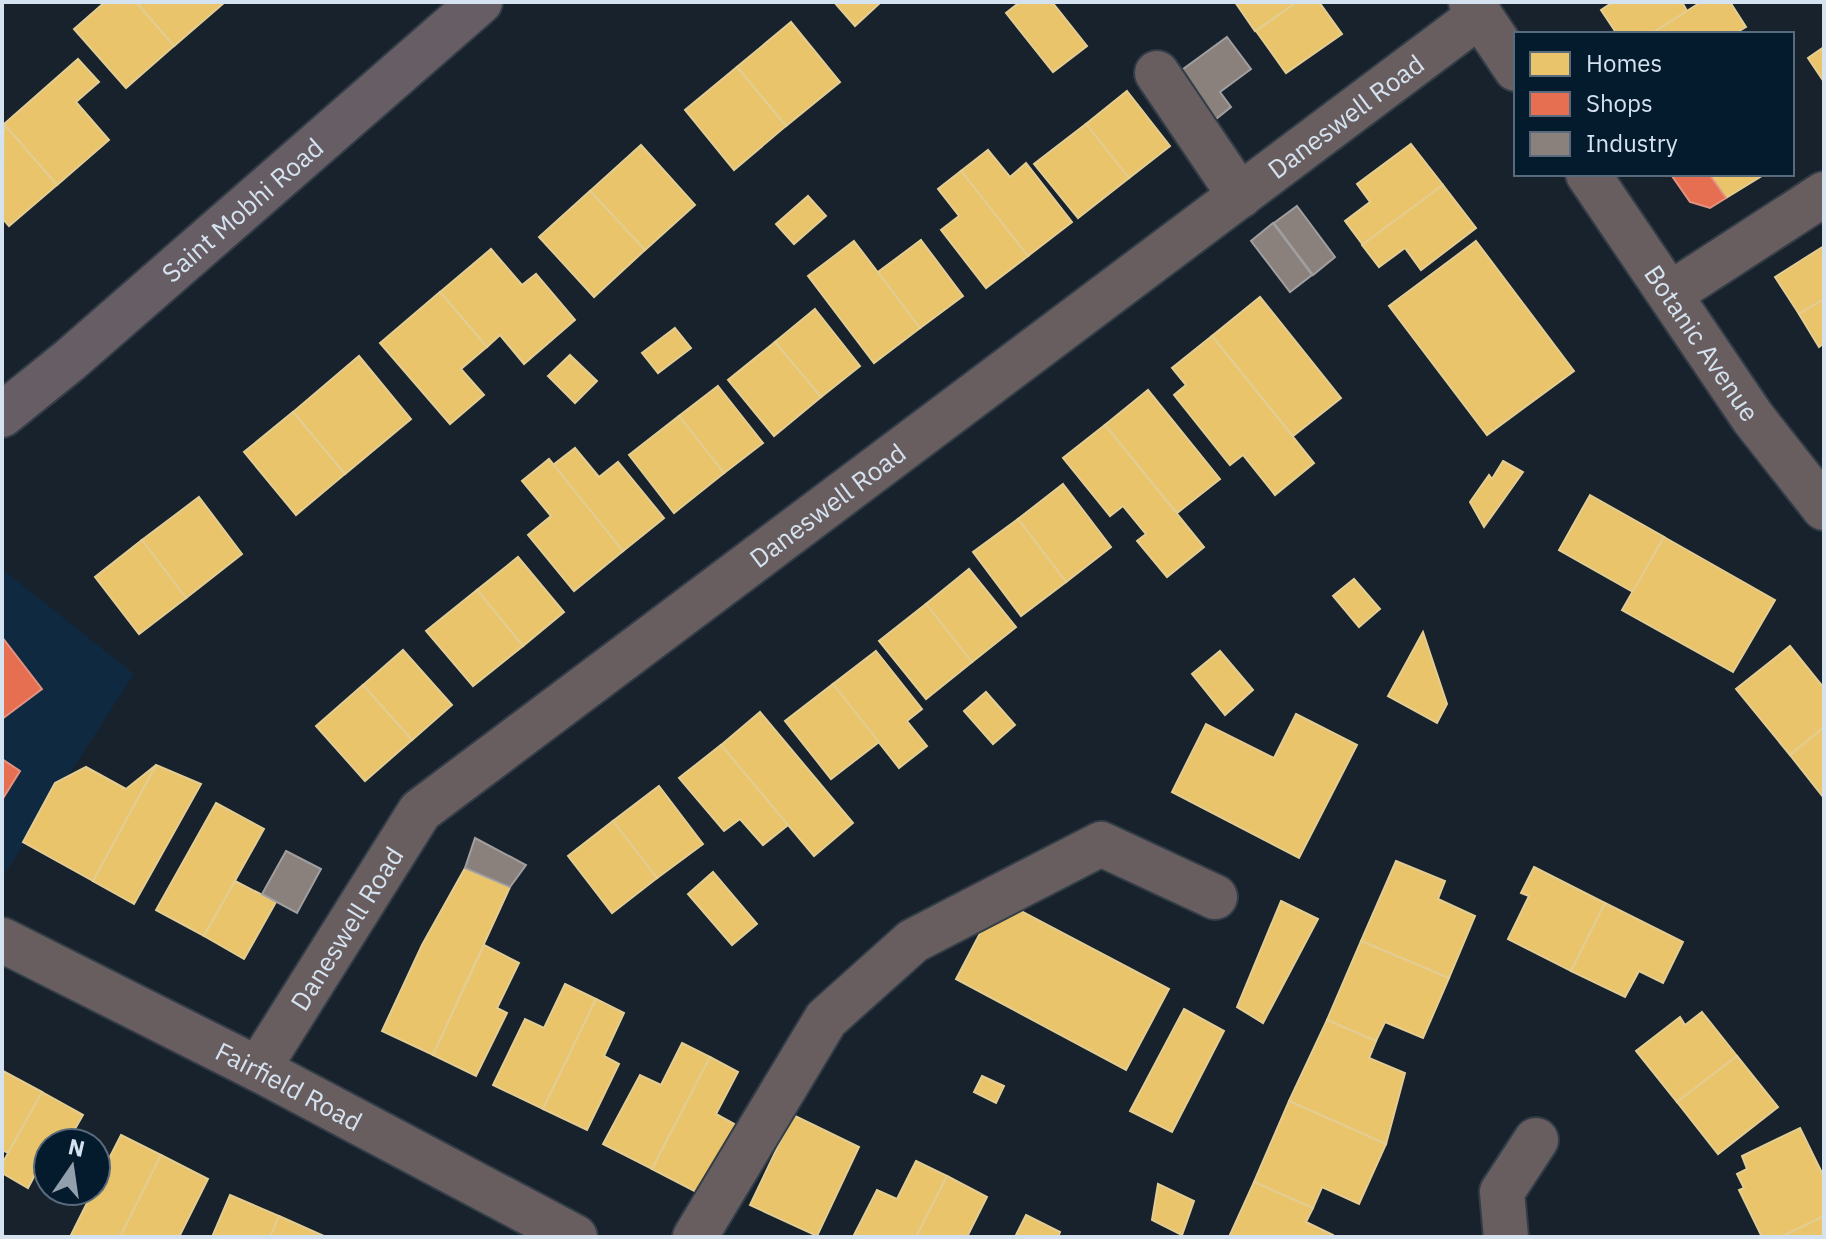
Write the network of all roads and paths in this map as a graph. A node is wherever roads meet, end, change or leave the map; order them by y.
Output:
1 (480, 2) edge
2 (1475, 9) edge
3 (1514, 66) edge
4 (1157, 73) dead end
5 (1589, 176) edge
6 (1824, 194) edge
7 (1240, 196) junction
8 (1670, 294) junction
9 (2, 415) edge
10 (1824, 508) edge
11 (1215, 897) dead end
12 (2, 940) edge
13 (258, 1069) junction
14 (1536, 1140) dead end
15 (575, 1237) edge
16 (695, 1237) edge
17 (1506, 1237) edge

1 - 9 main road, Saint Mobhi Road
2 - 3 street
2 - 7 street, Daneswell Road
4 - 7 street
5 - 8 street, Botanic Avenue
6 - 8 street
7 - 13 street, Daneswell Road
8 - 10 street, Botanic Avenue
11 - 16 street
12 - 13 street, Fairfield Road
13 - 15 street, Fairfield Road
14 - 17 street

